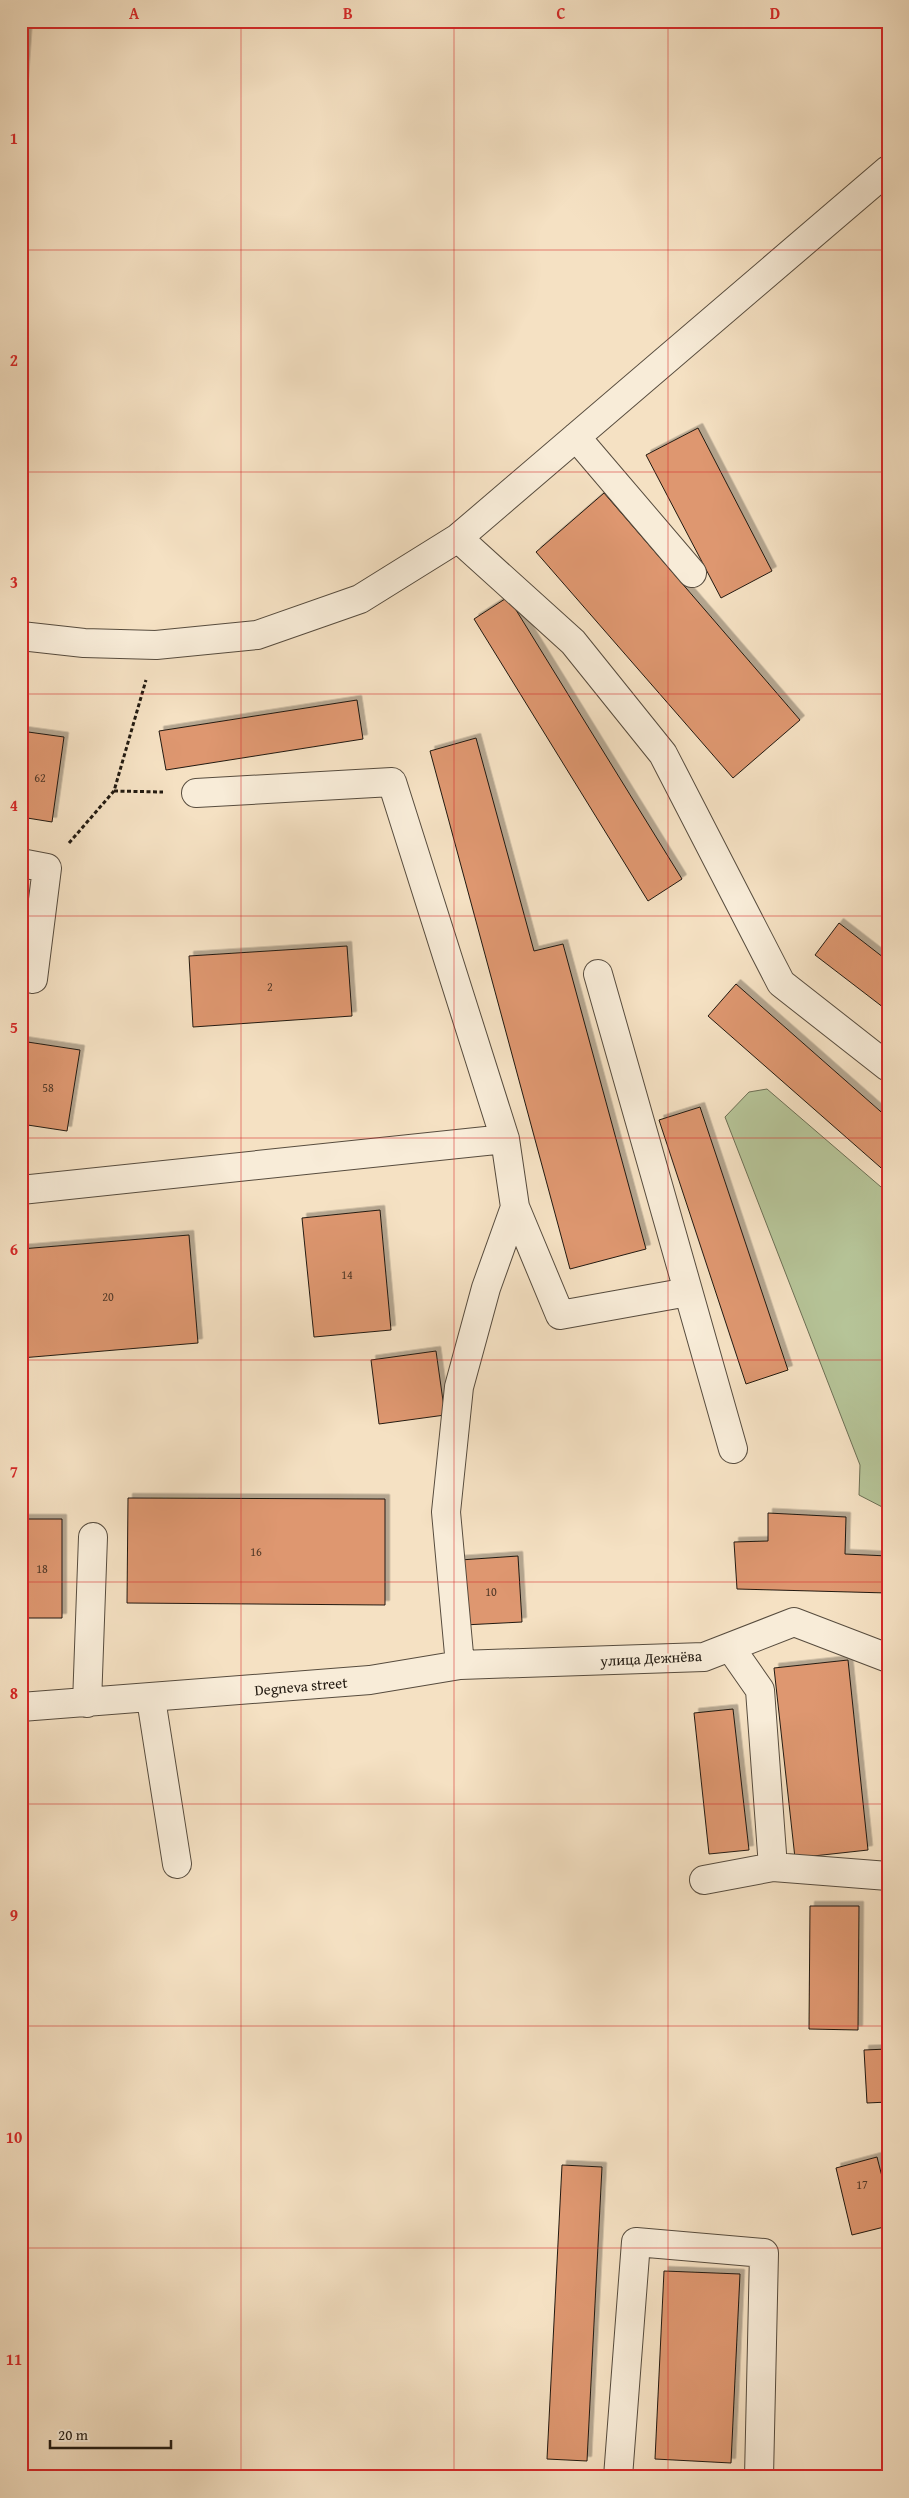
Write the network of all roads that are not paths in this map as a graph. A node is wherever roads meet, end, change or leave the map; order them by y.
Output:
1 (888, 170) edge
2 (576, 437) junction
3 (458, 538) junction
4 (692, 573) dead end
5 (21, 636) edge
6 (196, 793) road end
7 (21, 863) edge
8 (598, 974) dead end
9 (21, 977) edge
10 (888, 1067) edge
11 (505, 1139) junction
12 (21, 1190) edge
13 (515, 1207) junction
14 (688, 1292) junction
15 (733, 1449) dead end
16 (93, 1537) dead end
17 (730, 1647) junction
18 (888, 1658) edge
19 (460, 1665) junction
20 (151, 1699) junction
21 (87, 1703) junction
22 (21, 1708) edge
23 (177, 1864) dead end
24 (773, 1867) junction
25 (888, 1876) edge
26 (704, 1880) dead end
27 (618, 2477) edge
28 (759, 2477) edge

1 - 2 street
2 - 3 street
2 - 4 street
3 - 5 street
3 - 10 street
6 - 11 street
7 - 9 street
8 - 14 street
11 - 12 street
11 - 13 street
13 - 14 street
13 - 19 street
14 - 15 street
16 - 21 street
17 - 18 street
17 - 19 street, Degneva street
17 - 24 street
19 - 20 street, Degneva street
20 - 21 street, Degneva street
20 - 23 street
21 - 22 street, Degneva street
24 - 25 street
24 - 26 street
27 - 28 street

